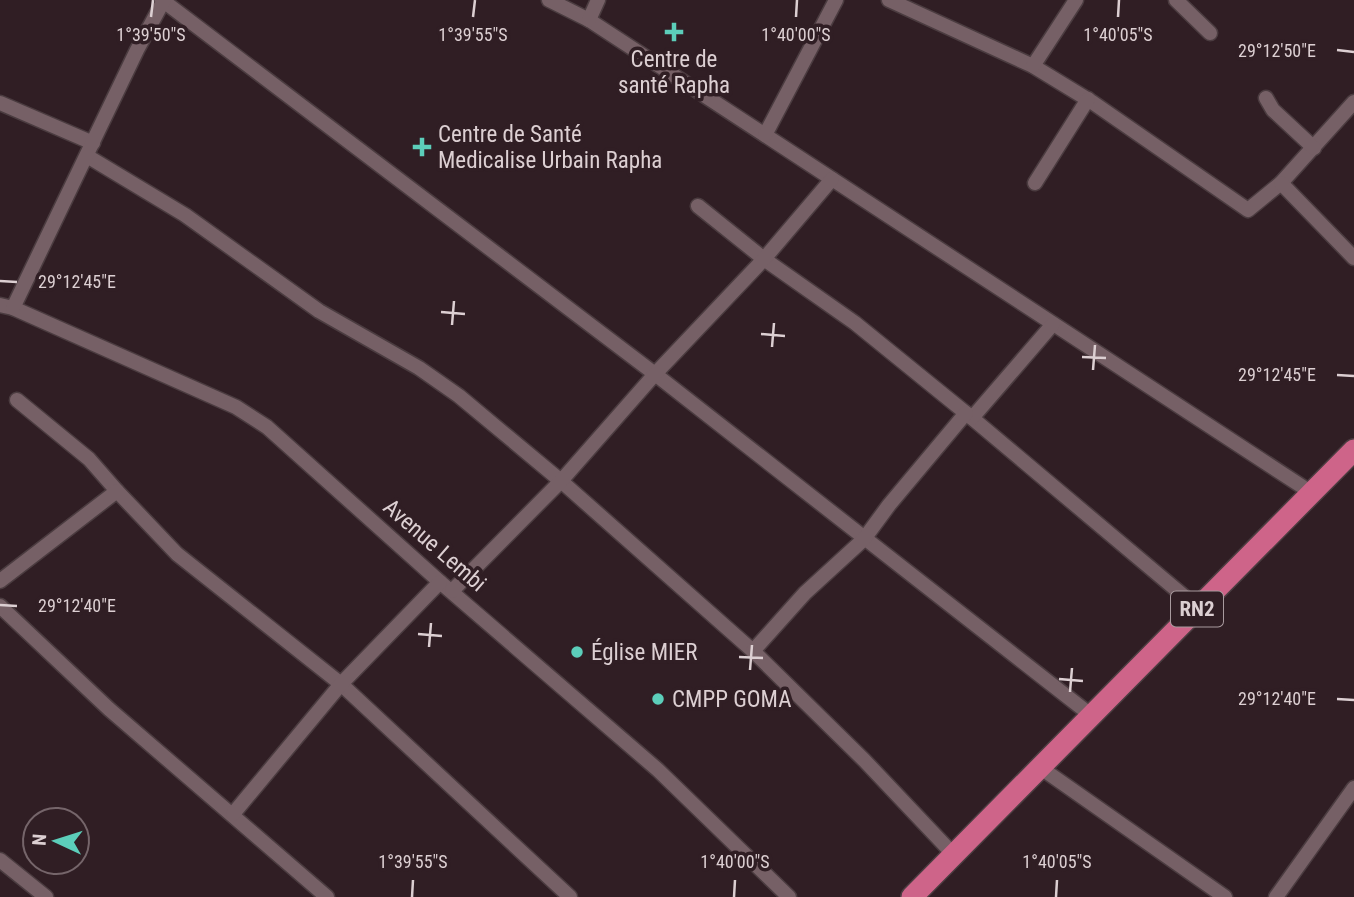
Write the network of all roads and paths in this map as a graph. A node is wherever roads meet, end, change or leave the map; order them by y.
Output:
1 (163, 0) edge
2 (549, 0) edge
3 (598, 0) edge
4 (836, 0) edge
5 (889, 0) edge
6 (1076, 0) edge
7 (1176, 0) edge
8 (589, 20) junction
9 (1210, 33) dead end
10 (1033, 66) junction
11 (1266, 98) dead end
12 (1088, 99) junction
13 (1354, 102) edge
14 (0, 103) edge
15 (765, 135) junction
16 (1314, 148) junction
17 (90, 149) junction
18 (832, 179) junction
19 (1035, 183) dead end
20 (1281, 183) junction
21 (698, 206) dead end
22 (1354, 258) edge
23 (764, 259) junction
24 (7, 307) edge
25 (1053, 324) junction
26 (655, 374) junction
27 (17, 400) dead end
28 (969, 415) junction
29 (1354, 450) edge
30 (561, 481) junction
31 (117, 491) junction
32 (1312, 494) junction
33 (864, 539) junction
34 (0, 581) edge
35 (446, 587) junction
36 (0, 606) edge
37 (1198, 608) junction
38 (753, 652) junction
39 (341, 684) junction
40 (1092, 716) junction
41 (1041, 768) junction
42 (1354, 788) edge
43 (233, 814) junction
44 (954, 855) junction
45 (0, 860) edge
46 (46, 897) edge
47 (327, 897) edge
48 (570, 897) edge
49 (789, 897) edge
50 (912, 897) edge
51 (1224, 897) edge
52 (1276, 897) edge

1 - 17 street
1 - 26 street
2 - 8 street
3 - 8 street
4 - 15 street
5 - 10 street
6 - 10 street
7 - 9 street
8 - 15 street
10 - 12 street
11 - 16 street
12 - 19 street
12 - 20 street
13 - 16 street
14 - 17 street
15 - 18 street
16 - 20 street
17 - 24 street
17 - 30 street
18 - 23 street
18 - 25 street
20 - 22 street
21 - 23 street
23 - 26 street
23 - 28 street
24 - 35 street, Avenue Lembi
25 - 28 street
25 - 32 street
26 - 30 street
26 - 33 street
27 - 31 street
28 - 33 street
28 - 37 street
29 - 32 highway, RN2
30 - 35 street
30 - 38 street
31 - 34 street
31 - 39 street
32 - 37 highway, RN2
33 - 38 street
33 - 40 street
35 - 39 street
35 - 49 street, Avenue Lembi
36 - 43 street
37 - 40 highway, RN2
38 - 44 street
39 - 43 street
39 - 48 street
40 - 41 highway, RN2
41 - 44 highway, RN2
41 - 51 street
42 - 52 street
43 - 47 street
44 - 50 highway, RN2
45 - 46 street

